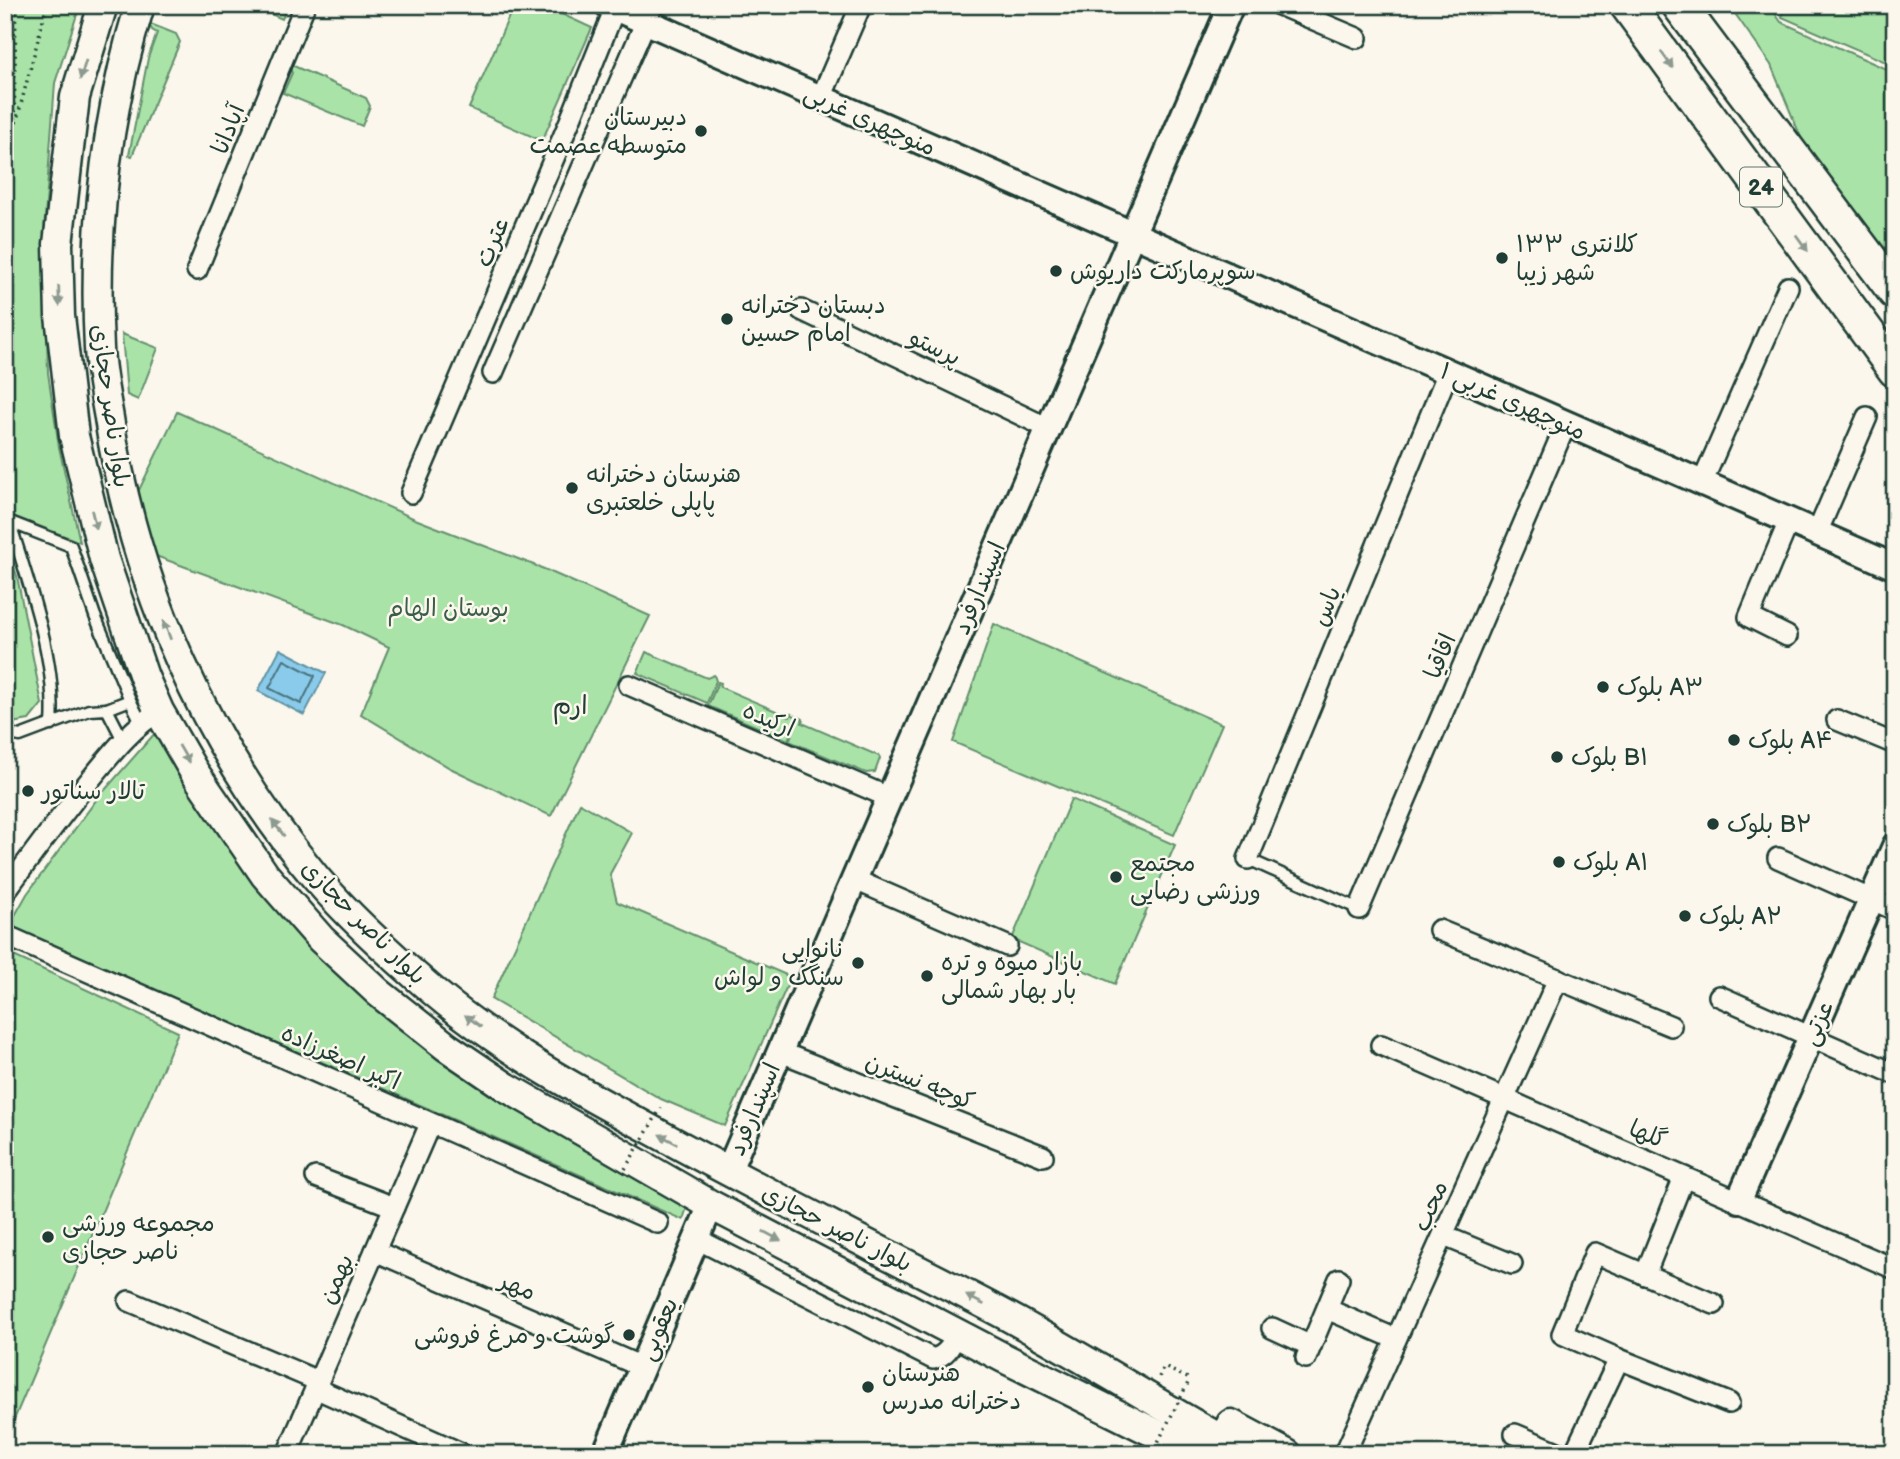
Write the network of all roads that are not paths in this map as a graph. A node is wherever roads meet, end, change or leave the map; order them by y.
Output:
1 (103, 5) edge
2 (140, 5) edge
3 (304, 5) edge
4 (861, 5) edge
5 (1231, 5) edge
6 (1279, 5) edge
7 (1627, 5) edge
8 (1679, 5) edge
9 (1702, 5) edge
10 (611, 7) edge
11 (649, 14) edge
12 (1357, 38) dead end
13 (821, 98) junction
14 (1811, 181) junction
15 (1132, 234) junction
16 (197, 270) dead end
17 (1788, 287) dead end
18 (1895, 292) edge
19 (801, 310) dead end
20 (1895, 370) edge
21 (1448, 372) junction
22 (493, 373) dead end
23 (1867, 417) dead end
24 (1566, 424) junction
25 (1048, 428) junction
26 (1702, 483) junction
27 (411, 494) dead end
28 (1789, 521) junction
29 (7, 524) edge
30 (1817, 533) junction
31 (1895, 567) edge
32 (1787, 636) dead end
33 (629, 685) dead end
34 (130, 700) junction
35 (107, 709) junction
36 (150, 717) junction
37 (1838, 720) dead end
38 (52, 724) junction
39 (5, 733) edge
40 (123, 740) junction
41 (1895, 744) edge
42 (888, 797) junction
43 (1895, 846) edge
44 (1778, 858) dead end
45 (1248, 859) joint
46 (853, 879) junction
47 (5, 892) edge
48 (1871, 900) junction
49 (1359, 909) joint
50 (1895, 910) edge
51 (1439, 930) dead end
52 (5, 935) edge
53 (1007, 946) dead end
54 (1558, 979) junction
55 (1719, 996) dead end
56 (1671, 1026) dead end
57 (1811, 1038) junction
58 (1381, 1045) dead end
59 (778, 1051) junction
60 (1895, 1074) edge
61 (1506, 1099) junction
62 (430, 1124) junction
63 (1043, 1156) dead end
64 (728, 1172) junction
65 (316, 1177) dead end
66 (1684, 1177) junction
67 (1739, 1200) junction
68 (711, 1205) junction
69 (394, 1207) junction
70 (658, 1223) dead end
71 (1444, 1236) junction
72 (697, 1239) junction
73 (375, 1251) junction
74 (1512, 1264) dead end
75 (1895, 1269) edge
76 (1645, 1275) junction
77 (1339, 1279) dead end
78 (129, 1301) dead end
79 (1714, 1304) dead end
80 (1327, 1309) junction
81 (1018, 1322) junction
82 (1272, 1328) dead end
83 (957, 1334) junction
84 (1396, 1339) junction
85 (1004, 1358) junction
86 (1619, 1359) junction
87 (642, 1367) junction
88 (317, 1384) junction
89 (1729, 1403) dead end
90 (1515, 1434) dead end
91 (1345, 1453) edge
92 (287, 1454) edge
93 (463, 1454) edge
94 (605, 1454) edge
95 (1162, 1454) edge
96 (1197, 1454) edge
97 (1248, 1454) edge
98 (1287, 1454) edge
99 (1562, 1454) edge
100 (1574, 1454) edge

1 -> 36 main road, بلوار ناصر حجازی
64 -> 2 main road, بلوار ناصر حجازی
3 - 16 street, آپادانا
4 - 13 street
5 - 15 street, اسپندارفرد
6 - 12 street
7 -> 20 highway, 24
8 - 14 highway, 24
9 - 14 highway
10 - 11 street, منوچهری غربی
10 - 27 street, عترت
11 - 13 street, منوچهری غربی
11 - 22 street
13 - 15 street, منوچهری غربی
14 - 18 highway, 24
15 - 21 street, منوچهری غربی ۱
15 - 25 street, اسپندارفرد
17 - 26 street
19 - 25 street, پرستو
21 - 24 street, منوچهری غربی ۱
21 - 45 street, یاس
23 - 30 street
24 - 26 street, منوچهری غربی ۱
24 - 49 street, اقاقیا
25 - 42 street, اسپندارفرد
26 - 28 street, منوچهری غربی ۱
28 - 30 street, منوچهری غربی ۱
28 - 32 street
29 - 34 lane
29 - 38 lane
30 - 31 street, منوچهری غربی ۱
33 - 42 street, ارکیده
34 - 35 lane
34 - 36 lane
35 - 38 lane
35 - 40 lane
36 - 40 street
36 -> 68 main road, بلوار ناصر حجازی
37 - 41 street
38 - 39 lane
40 - 47 street
42 - 46 street, اسپندارفرد
43 - 48 street, عزتی
44 - 48 street
45 - 49 lane
46 - 53 street
46 - 59 street, اسپندارفرد
48 - 50 street
48 - 57 street, عزتی
51 - 54 street
52 - 62 street, اکبر اصغرزاده
54 - 56 street
54 - 61 street, محب
55 - 57 street
57 - 60 street
57 - 67 street, عزتی
58 - 61 street, گلها
59 - 63 street, کوچه نسترن
59 - 64 street, اسپندارفرد
61 - 66 street, گلها
61 - 71 street, محب
62 - 69 street, بهمن
62 - 70 street, اکبر اصغرزاده
81 -> 64 main road, بلوار ناصر حجازی
65 - 69 street
66 - 67 street, گلها
66 - 76 street
67 - 75 street, گلها
68 - 72 street, یعقوبی
68 -> 83 main road, بلوار ناصر حجازی
69 - 73 street, بهمن
71 - 74 street
71 - 84 street, محب
72 - 83 street
72 - 87 street, یعقوبی
73 - 87 street, مهر
73 - 88 street, بهمن
76 - 79 street
76 - 86 street
77 - 80 street
78 - 88 street
80 - 82 street
80 - 84 street
81 - 97 main road, بلوار ناصر حجازی
81 - 98 main road
83 - 85 main road, بلوار ناصر حجازی
84 - 91 street, محب
85 - 95 main road
85 - 96 main road, بلوار ناصر حجازی
86 - 89 street
86 - 100 street
87 - 94 street, یعقوبی
88 - 92 street, بهمن
88 - 93 street
90 - 99 street

